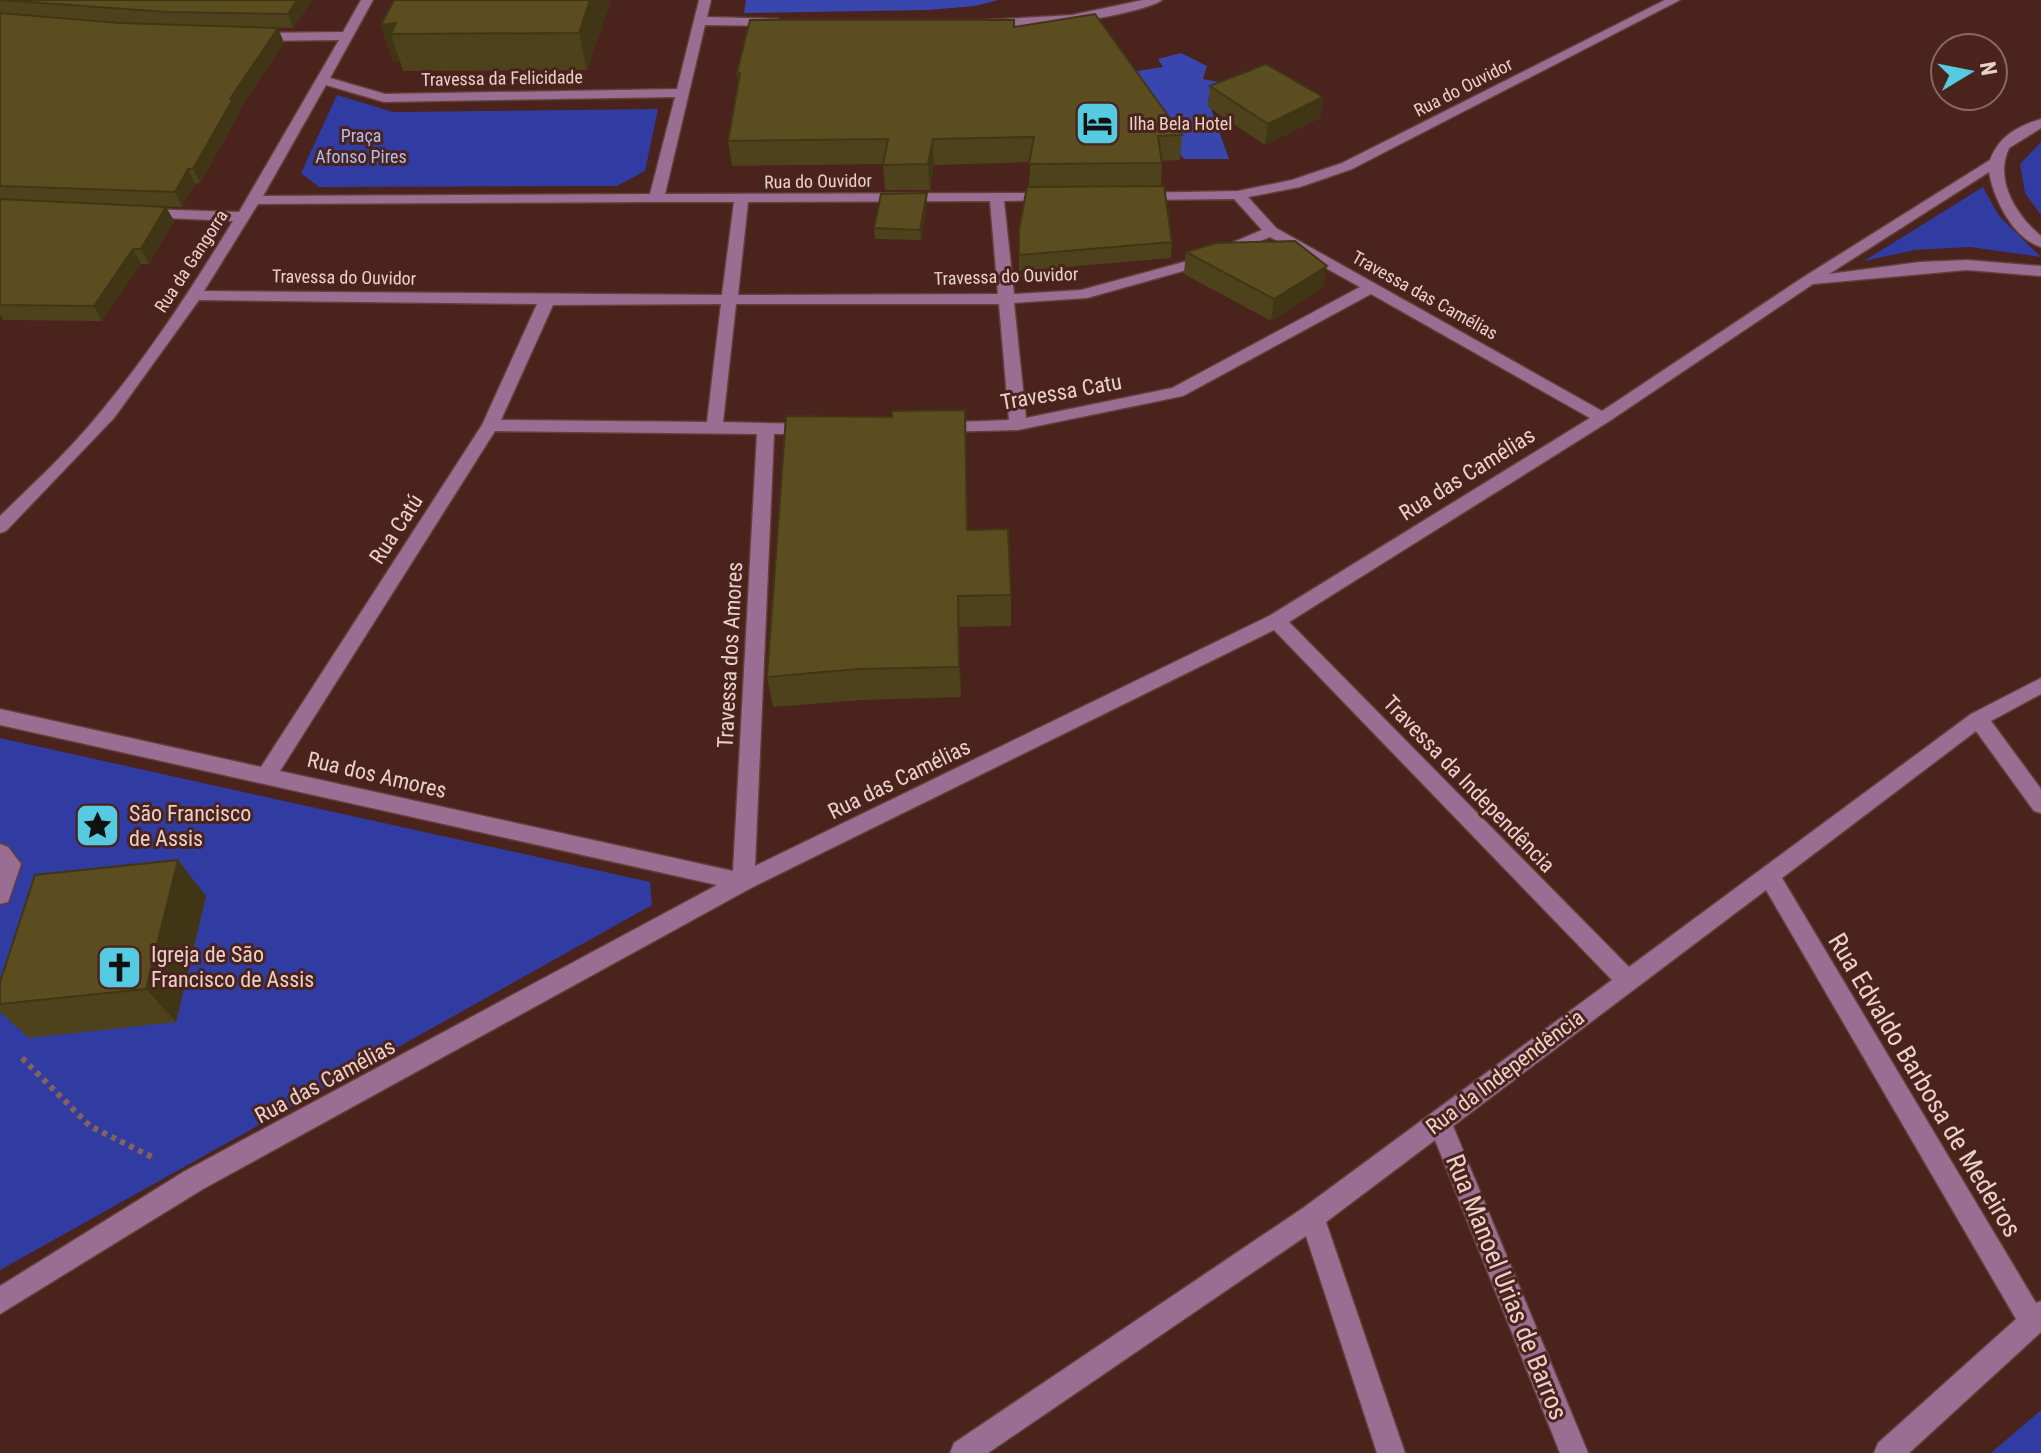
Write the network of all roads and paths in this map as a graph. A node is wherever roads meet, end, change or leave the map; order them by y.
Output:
1 (367, 0) edge
2 (705, 0) edge
3 (1156, 0) edge
4 (1674, 0) edge
5 (1123, 5) edge
6 (700, 21) junction
7 (794, 22) edge
8 (967, 23) edge
9 (347, 36) junction
10 (245, 37) edge
11 (323, 80) junction
12 (684, 93) junction
13 (2041, 123) edge
14 (1996, 162) junction
15 (1238, 195) junction
16 (1072, 196) edge
17 (1117, 196) edge
18 (997, 197) junction
19 (254, 200) junction
20 (656, 200) junction
21 (741, 200) junction
22 (126, 213) edge
23 (244, 217) junction
24 (1271, 231) junction
25 (2041, 243) edge
26 (2041, 271) edge
27 (1807, 281) junction
28 (1372, 287) junction
29 (196, 295) junction
30 (731, 298) junction
31 (1004, 299) junction
32 (547, 300) junction
33 (1602, 418) junction
34 (490, 425) junction
35 (1018, 425) junction
36 (923, 427) edge
37 (829, 428) edge
38 (766, 429) junction
39 (714, 430) junction
40 (4, 519) edge
41 (1276, 621) junction
42 (2041, 685) edge
43 (0, 717) edge
44 (1978, 719) junction
45 (267, 775) junction
46 (2041, 805) edge
47 (0, 853) edge
48 (1769, 876) junction
49 (743, 882) junction
50 (0, 895) edge
51 (1627, 980) junction
52 (22, 1058) dead end
53 (1439, 1121) junction
54 (194, 1180) junction
55 (1312, 1217) junction
56 (0, 1301) edge
57 (2036, 1318) edge
58 (964, 1453) edge
59 (1391, 1453) edge
60 (1574, 1453) edge
61 (1888, 1453) edge

1 - 9 street, Rua da Gangorra
2 - 6 street
3 - 5 street
4 - 15 street, Rua do Ouvidor
5 - 8 street
6 - 7 street
6 - 12 street
9 - 10 street
9 - 11 street, Rua da Gangorra
11 - 12 street, Travessa da Felicidade
11 - 19 street, Rua da Gangorra
12 - 20 street
13 - 14 street, Rua das Camélias
14 - 25 street
14 - 27 street, Rua das Camélias
15 - 17 street, Rua do Ouvidor
15 - 24 street, Travessa das Camélias
16 - 18 street, Rua do Ouvidor
18 - 21 street, Rua do Ouvidor
18 - 31 street
19 - 20 street, Rua do Ouvidor
19 - 23 street, Rua da Gangorra
20 - 21 street, Rua do Ouvidor
21 - 30 street
22 - 23 street
23 - 29 street, Rua da Gangorra
24 - 28 street, Travessa das Camélias
24 - 31 street, Travessa do Ouvidor
26 - 27 street, Rua das Camélias
27 - 33 street, Rua das Camélias
28 - 33 street, Travessa das Camélias
28 - 35 street, Travessa Catu
29 - 32 street, Travessa do Ouvidor
29 - 40 street, Rua da Gangorra
30 - 31 street, Travessa do Ouvidor
30 - 32 street, Travessa do Ouvidor
30 - 39 street
31 - 35 street
32 - 34 street, Rua Catú
33 - 41 street, Rua das Camélias
34 - 39 street
34 - 45 street, Rua Catú
35 - 36 street, Travessa Catu
37 - 38 street
38 - 39 street
38 - 49 street, Travessa dos Amores
41 - 49 street, Rua das Camélias
41 - 51 street, Travessa da Independência
42 - 44 street, Rua da Independência
43 - 45 street, Rua dos Amores
44 - 46 street
44 - 48 street, Rua da Independência
45 - 49 street, Rua dos Amores
47 - 50 street
48 - 51 street, Rua da Independência
48 - 57 street, Rua Edvaldo Barbosa de Medeiros
49 - 54 street, Rua das Camélias
51 - 53 street, Rua da Independência
52 - 54 path
53 - 55 street, Rua da Independência
53 - 60 street, Rua Manoel Urias de Barros
54 - 56 street, Rua das Camélias
55 - 58 street, Rua da Independência
55 - 59 street
57 - 61 street

